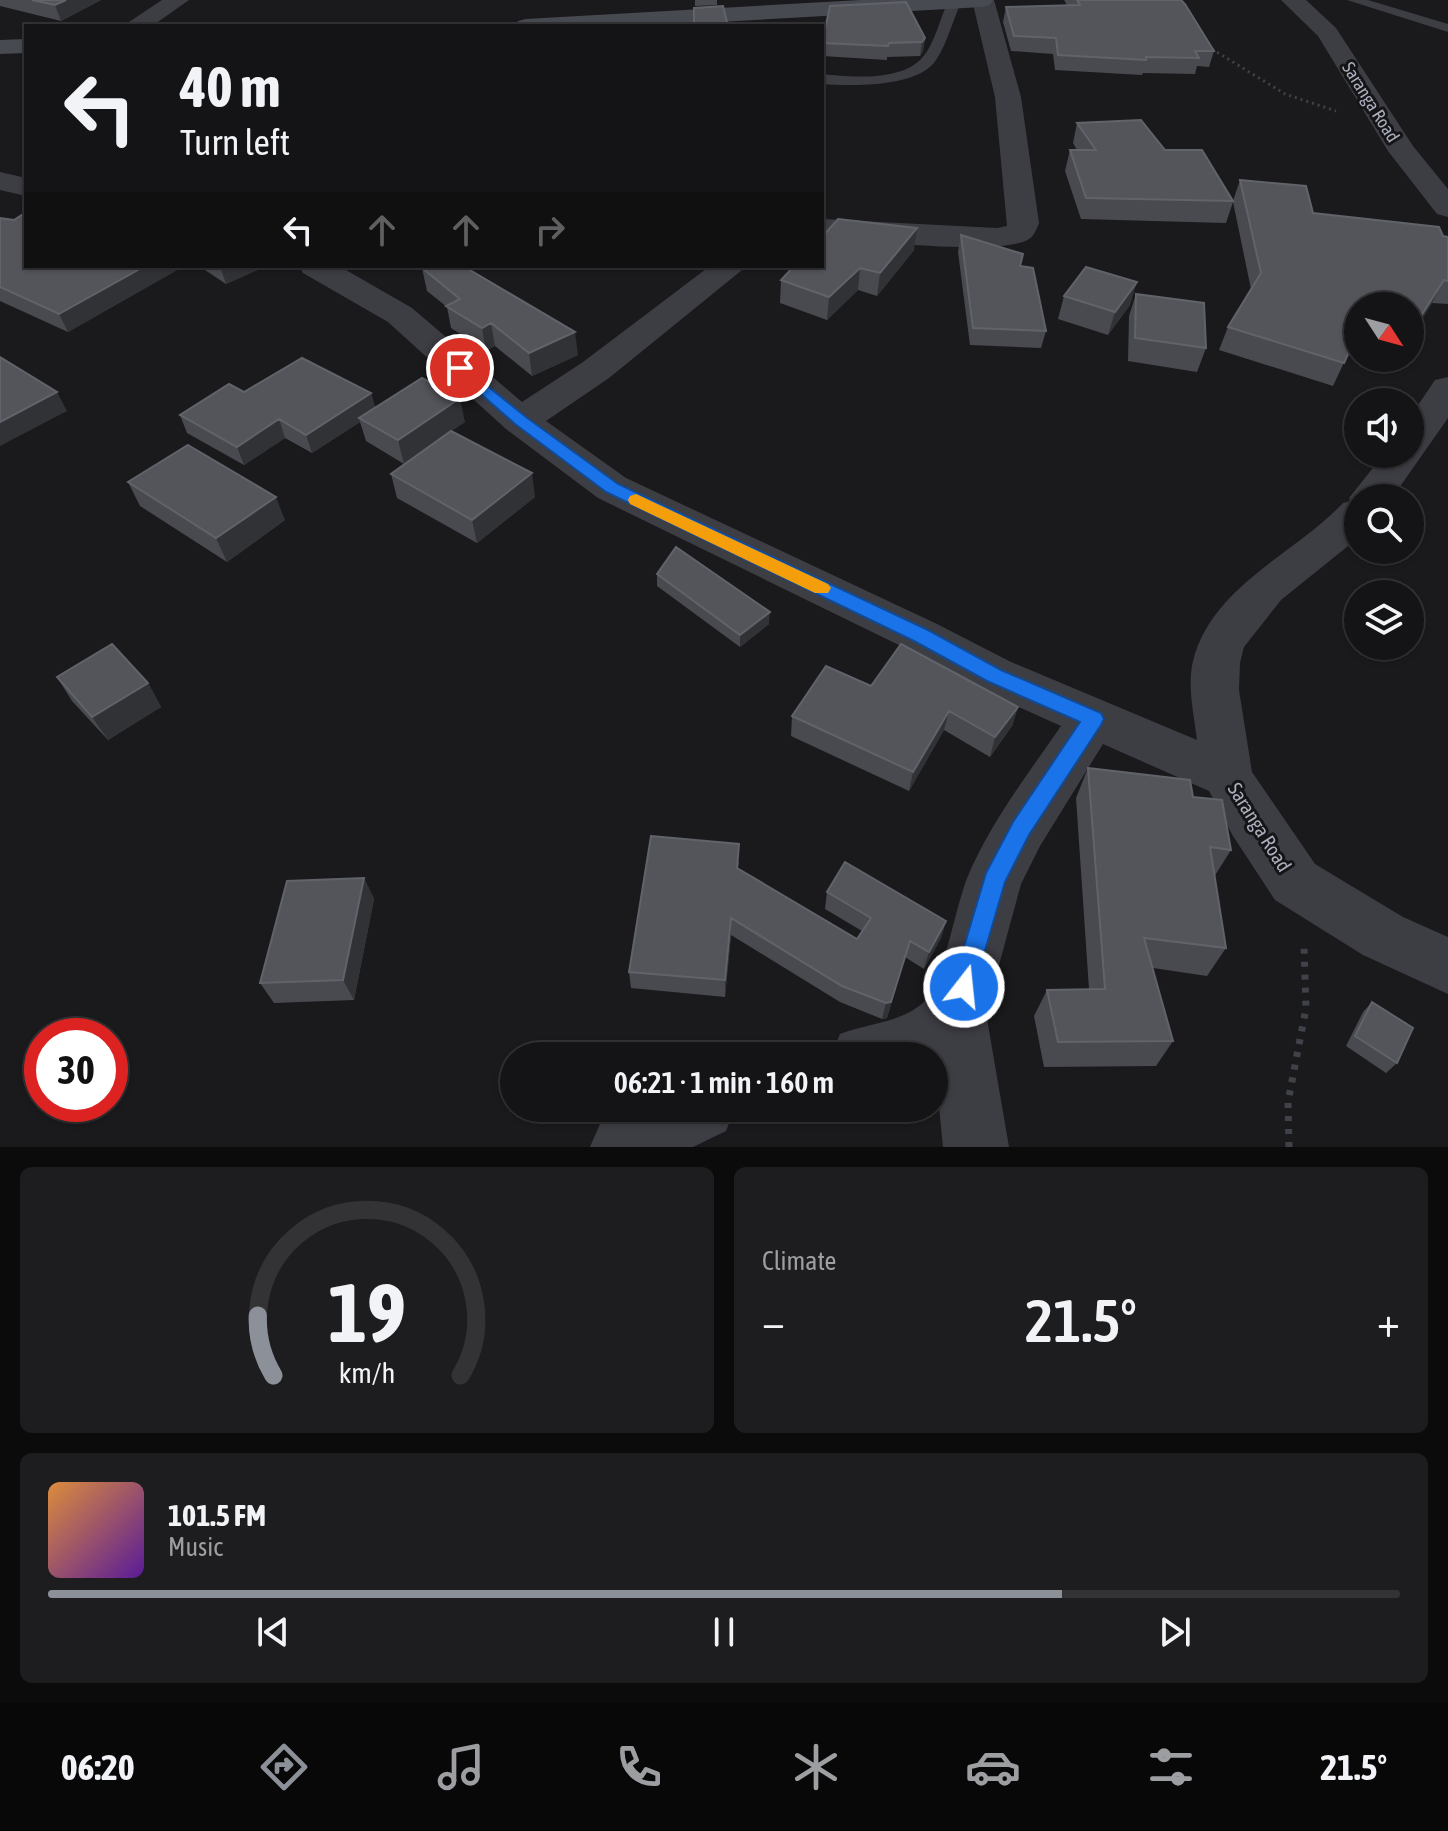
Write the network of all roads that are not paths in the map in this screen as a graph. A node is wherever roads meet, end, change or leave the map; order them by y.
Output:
1 (178, 0) edge
2 (1292, 0) edge
3 (1354, 0) edge
4 (973, 1) edge
5 (1435, 10) dead end
6 (1398, 13) junction
7 (697, 21) edge
8 (138, 24) edge
9 (594, 24) edge
10 (1448, 28) edge
11 (24, 46) edge
12 (0, 47) edge
13 (824, 79) edge
14 (0, 181) edge
15 (24, 187) edge
16 (1448, 208) edge
17 (824, 228) edge
18 (318, 268) edge
19 (728, 268) edge
20 (1448, 388) edge
21 (520, 421) junction
22 (1424, 425) edge
23 (1394, 468) edge
24 (1381, 484) edge
25 (1344, 527) edge
26 (1093, 719) junction
27 (1227, 776) junction
28 (1448, 966) edge
29 (956, 1013) junction
30 (925, 1042) edge
31 (674, 1122) edge
32 (623, 1147) edge
33 (976, 1147) edge

1 - 8 street
2 - 16 street, Saranga Road
3 - 6 lane
4 - 7 main road
4 - 13 lane
4 - 17 street
5 - 6 lane
6 - 10 lane
7 - 9 main road
11 - 12 main road
14 - 15 street
18 - 21 street
19 - 21 street
20 - 22 street
21 - 26 street
23 - 24 street
25 - 27 street, Saranga Road
26 - 27 street
26 - 29 street
27 - 28 street, Saranga Road
29 - 30 street
29 - 33 street
31 - 32 street

